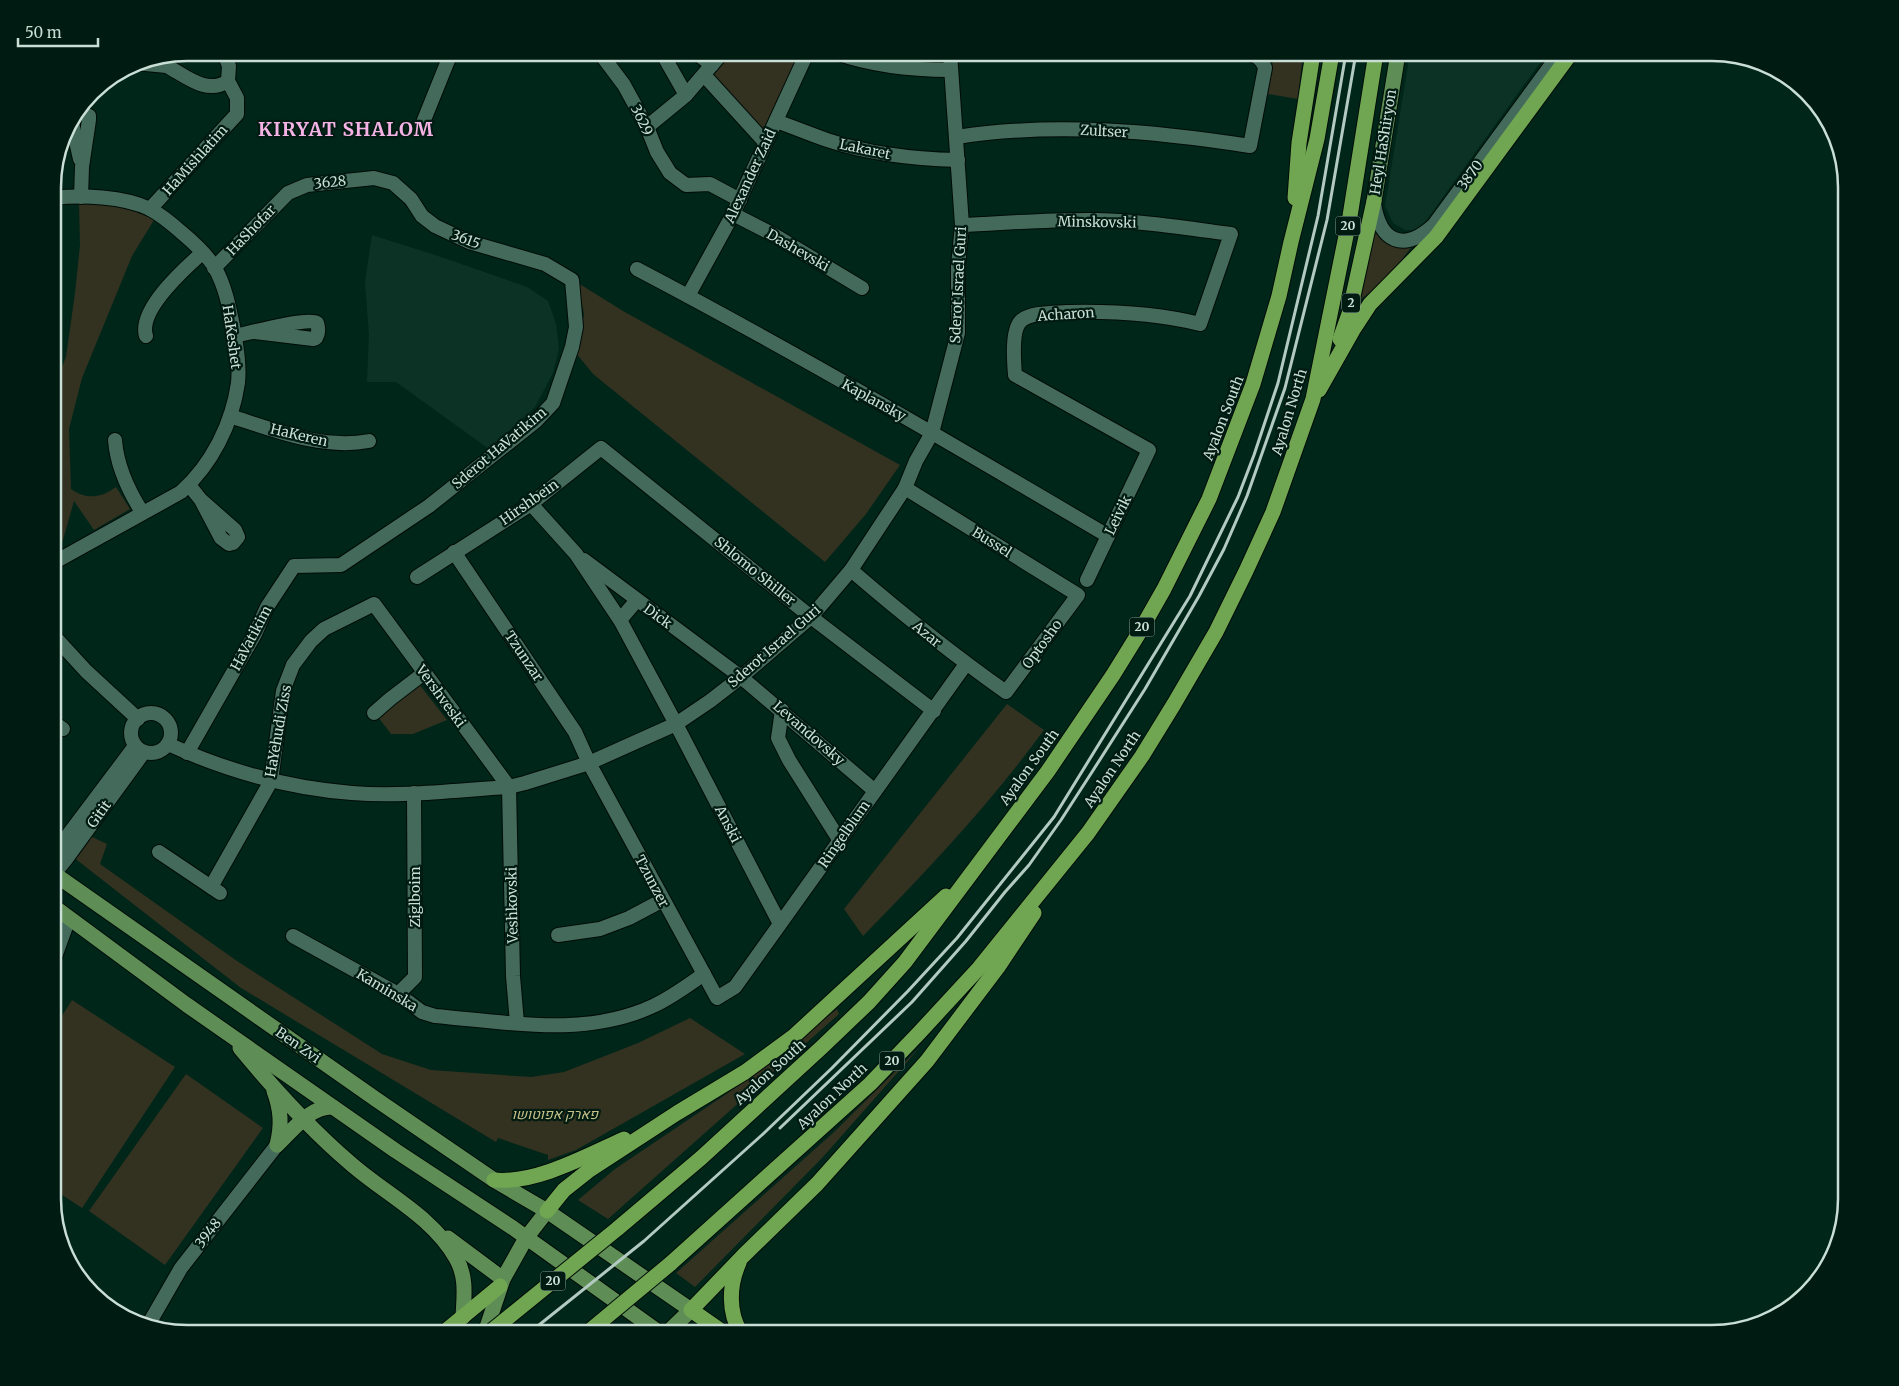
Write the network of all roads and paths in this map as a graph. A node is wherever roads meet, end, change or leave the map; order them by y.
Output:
1 (227, 61) edge
2 (447, 61) edge
3 (607, 61) edge
4 (667, 61) edge
5 (702, 61) edge
6 (715, 61) edge
7 (803, 61) edge
8 (867, 61) edge
9 (950, 61) edge
10 (1262, 61) edge
11 (1312, 61) edge
12 (1331, 61) edge
13 (1375, 61) edge
14 (1397, 61) edge
15 (1553, 61) edge
16 (1564, 61) edge
17 (168, 63) edge
18 (708, 70) junction
19 (950, 70) junction
20 (228, 81) junction
21 (686, 95) junction
22 (85, 114) edge
23 (776, 121) junction
24 (422, 125) dead end
25 (647, 127) junction
26 (74, 132) edge
27 (957, 137) junction
28 (765, 142) junction
29 (958, 160) junction
30 (82, 166) junction
31 (374, 178) joint
32 (288, 193) joint
33 (81, 197) junction
34 (62, 198) edge
35 (740, 200) junction
36 (1374, 201) junction
37 (150, 209) junction
38 (733, 214) junction
39 (962, 225) junction
40 (1291, 242) junction
41 (202, 253) junction
42 (214, 268) junction
43 (637, 270) dead end
44 (572, 280) joint
45 (862, 288) dead end
46 (688, 296) junction
47 (1200, 324) joint
48 (255, 332) dead end
49 (146, 336) dead end
50 (234, 336) junction
51 (1313, 399) junction
52 (230, 416) junction
53 (932, 433) junction
54 (114, 440) dead end
55 (369, 441) dead end
56 (601, 448) joint
57 (1149, 450) joint
58 (189, 484) junction
59 (906, 488) junction
60 (201, 500) dead end
61 (531, 504) junction
62 (142, 512) junction
63 (1108, 536) junction
64 (454, 552) junction
65 (576, 554) junction
66 (62, 558) edge
67 (341, 565) joint
68 (851, 570) junction
69 (417, 576) dead end
70 (1087, 580) dead end
71 (1078, 595) joint
72 (637, 600) junction
73 (374, 604) joint
74 (811, 617) junction
75 (620, 620) junction
76 (62, 645) edge
77 (966, 664) junction
78 (424, 673) junction
79 (741, 677) junction
80 (1006, 692) joint
81 (782, 710) junction
82 (934, 711) junction
83 (374, 713) dead end
84 (138, 719) junction
85 (676, 724) junction
86 (168, 744) junction
87 (140, 749) junction
88 (187, 753) junction
89 (589, 762) junction
90 (270, 781) junction
91 (509, 787) junction
92 (875, 791) junction
93 (414, 793) junction
94 (1088, 833) junction
95 (840, 841) junction
96 (62, 844) edge
97 (159, 852) dead end
98 (62, 864) edge
99 (971, 874) junction
100 (62, 880) edge
101 (663, 900) junction
102 (62, 913) edge
103 (69, 918) junction
104 (780, 924) junction
105 (558, 935) dead end
106 (293, 936) dead end
107 (62, 937) edge
108 (704, 974) junction
109 (398, 994) junction
110 (717, 998) joint
111 (517, 1023) junction
112 (228, 1033) junction
113 (273, 1088) junction
114 (333, 1107) junction
115 (677, 1113) junction
116 (304, 1119) junction
117 (277, 1145) junction
118 (494, 1180) junction
119 (546, 1211) junction
120 (438, 1232) junction
121 (526, 1238) junction
122 (744, 1255) junction
123 (501, 1282) junction
124 (691, 1310) junction
125 (463, 1317) junction
126 (152, 1319) edge
127 (454, 1325) edge
128 (488, 1325) edge
129 (500, 1325) edge
130 (598, 1325) edge
131 (647, 1325) edge
132 (676, 1325) edge
133 (712, 1325) edge
134 (737, 1325) edge

1 - 20 street, HaMishlatim
2 - 24 street
3 - 25 street, 3629
4 - 21 street
5 - 18 street
6 - 18 street
7 - 23 street, Alexander Zaid
8 - 19 street
9 - 19 street, Sderot Israel Guri
10 - 27 street, Zultser
11 - 40 highway
12 - 40 highway, Ayalon South / 20
13 - 51 highway, Ayalon North / 20
14 - 36 main road, Heyl HaShiryon
15 - 36 street, 3870
16 - 51 highway
17 - 20 street
18 - 21 street
18 - 28 street
19 - 27 street, Sderot Israel Guri
20 - 37 street, HaMishlatim
21 - 25 street
22 - 30 street
23 - 28 street, Alexander Zaid
23 - 29 street, Lakaret
25 - 35 street, 3629
26 - 30 street
27 - 29 street, Sderot Israel Guri
28 - 35 street, Alexander Zaid
29 - 39 street, Sderot Israel Guri
30 - 33 street
31 - 32 street, 3628
31 - 44 street, 3615
32 - 42 street, HaShofar
33 - 34 street, HaKeshet
33 - 37 street, HaKeshet
35 - 38 street, Alexander Zaid
36 - 51 highway, 2
37 - 41 street, HaKeshet
38 - 45 street, Dashevski
38 - 46 street, Alexander Zaid
39 - 47 street, Minskovski
39 - 53 street, Sderot Israel Guri
40 - 99 highway, Ayalon South / 20
41 - 42 street, HaKeshet
41 - 49 street
42 - 50 street, HaKeshet
43 - 46 street, Kaplansky
44 - 67 street, Sderot HaVatikim
46 - 53 street, Kaplansky
47 - 57 street, Acharon
48 - 50 street
50 - 52 street, HaKeshet
51 - 94 highway, Ayalon North / 20
52 - 55 street, HaKeren
52 - 58 street, HaKeshet
53 - 59 street, Sderot Israel Guri
53 - 63 street, Kaplansky
54 - 62 street
56 - 61 street, Hirshbein
56 - 74 street, Shlomo Shiller
57 - 63 street, Leivik
58 - 60 street
58 - 62 street, HaKeshet
59 - 68 street, Sderot Israel Guri
59 - 71 street, Bussel
61 - 64 street, Hirshbein
61 - 65 street, Dick
62 - 66 street, HaKeshet
63 - 70 street, Leivik
64 - 69 street
64 - 89 street, Tzunzar
65 - 72 street, Dick
65 - 75 street, Dick
67 - 88 street, HaVatikim
68 - 74 street, Sderot Israel Guri
68 - 77 street, Azar
71 - 80 street, Optosho
72 - 75 street
72 - 79 street, Dick
73 - 78 street, Vershveski
73 - 90 street, HaYehudi Ziss
74 - 79 street, Sderot Israel Guri
74 - 82 street, Shlomo Shiller
75 - 85 street, Dick
76 - 84 street
77 - 80 street, Azar
77 - 82 street, Ringelblum
78 - 83 street
78 - 91 street, Vershveski
79 - 81 street, Levandovsky
79 - 85 street, Sderot Israel Guri
81 - 92 street, Levandovsky
81 - 95 street
82 - 92 street, Ringelblum
84 - 86 street
84 - 87 street
85 - 89 street, Sderot Israel Guri
85 - 104 street, Anski
86 - 87 street
86 - 88 street, Sderot Israel Guri
87 - 96 street, Gitit
87 - 98 street, Gitit
88 - 90 street, Sderot Israel Guri
89 - 91 street, Sderot Israel Guri
89 - 101 street, Tzunzer
90 - 93 street, Sderot Israel Guri
90 - 97 street, HaYehudi Ziss
91 - 93 street, Sderot Israel Guri
91 - 111 street, Veshkovski
92 - 95 street, Ringelblum
93 - 109 street, Ziglboim
94 - 122 highway
94 - 130 highway, Ayalon North / 20, bridge
95 - 104 street, Ringelblum
99 - 115 highway
99 - 129 highway, Ayalon South / 20, bridge
100 - 118 main road, Ben Zvi
101 - 105 street
101 - 108 street, Tzunzer
102 - 103 main road
103 - 107 street
103 - 112 main road
104 - 110 street, Ringelblum
106 - 109 street, Kaminska
108 - 110 street, Tzunzer
108 - 111 street, Kaminska
109 - 111 street, Kaminska
112 - 113 main road
112 - 114 main road
113 - 116 main road
113 - 117 main road
114 - 116 main road
114 - 121 main road
115 - 118 highway
115 - 119 highway
116 - 117 main road
116 - 120 main road
117 - 126 street, 3948
118 - 119 main road, Ben Zvi
119 - 121 main road
119 - 124 main road, Ben Zvi
120 - 123 main road
120 - 125 main road
121 - 123 main road
121 - 131 main road
122 - 124 highway
122 - 134 highway
123 - 125 highway
123 - 128 main road
124 - 132 main road
124 - 133 highway
125 - 127 highway

